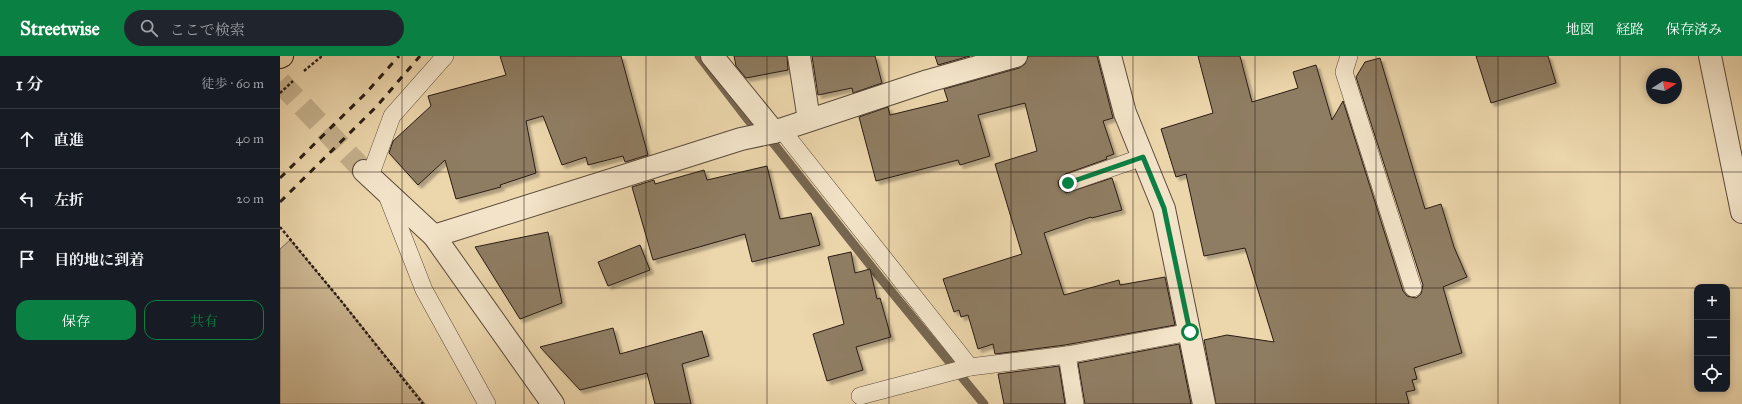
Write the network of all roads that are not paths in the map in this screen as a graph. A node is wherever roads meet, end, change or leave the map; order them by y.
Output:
1 (445, 56) edge
2 (712, 56) edge
3 (799, 56) edge
4 (1016, 56) edge
5 (1110, 56) edge
6 (1349, 56) edge
7 (1710, 56) edge
8 (809, 120) junction
9 (778, 130) junction
10 (1143, 157) junction
11 (1737, 161) edge
12 (367, 174) joint
13 (1068, 183) dead end
14 (386, 193) junction
15 (1742, 212) edge
16 (434, 236) junction
17 (1413, 288) dead end
18 (1190, 332) junction
19 (1067, 355) junction
20 (970, 368) junction
21 (860, 396) dead end
22 (487, 404) edge
23 (553, 404) edge
24 (1076, 404) edge
25 (1204, 404) edge

1 - 12 lane
2 - 9 street
3 - 8 street
4 - 8 street
5 - 10 street
6 - 17 lane
7 - 11 street
8 - 9 street
9 - 16 street
9 - 20 lane
10 - 13 lane
10 - 18 street
11 - 15 street
12 - 14 street
14 - 16 street
14 - 22 lane
16 - 23 street
18 - 19 lane
18 - 25 street
19 - 20 lane
19 - 24 lane
20 - 21 lane

